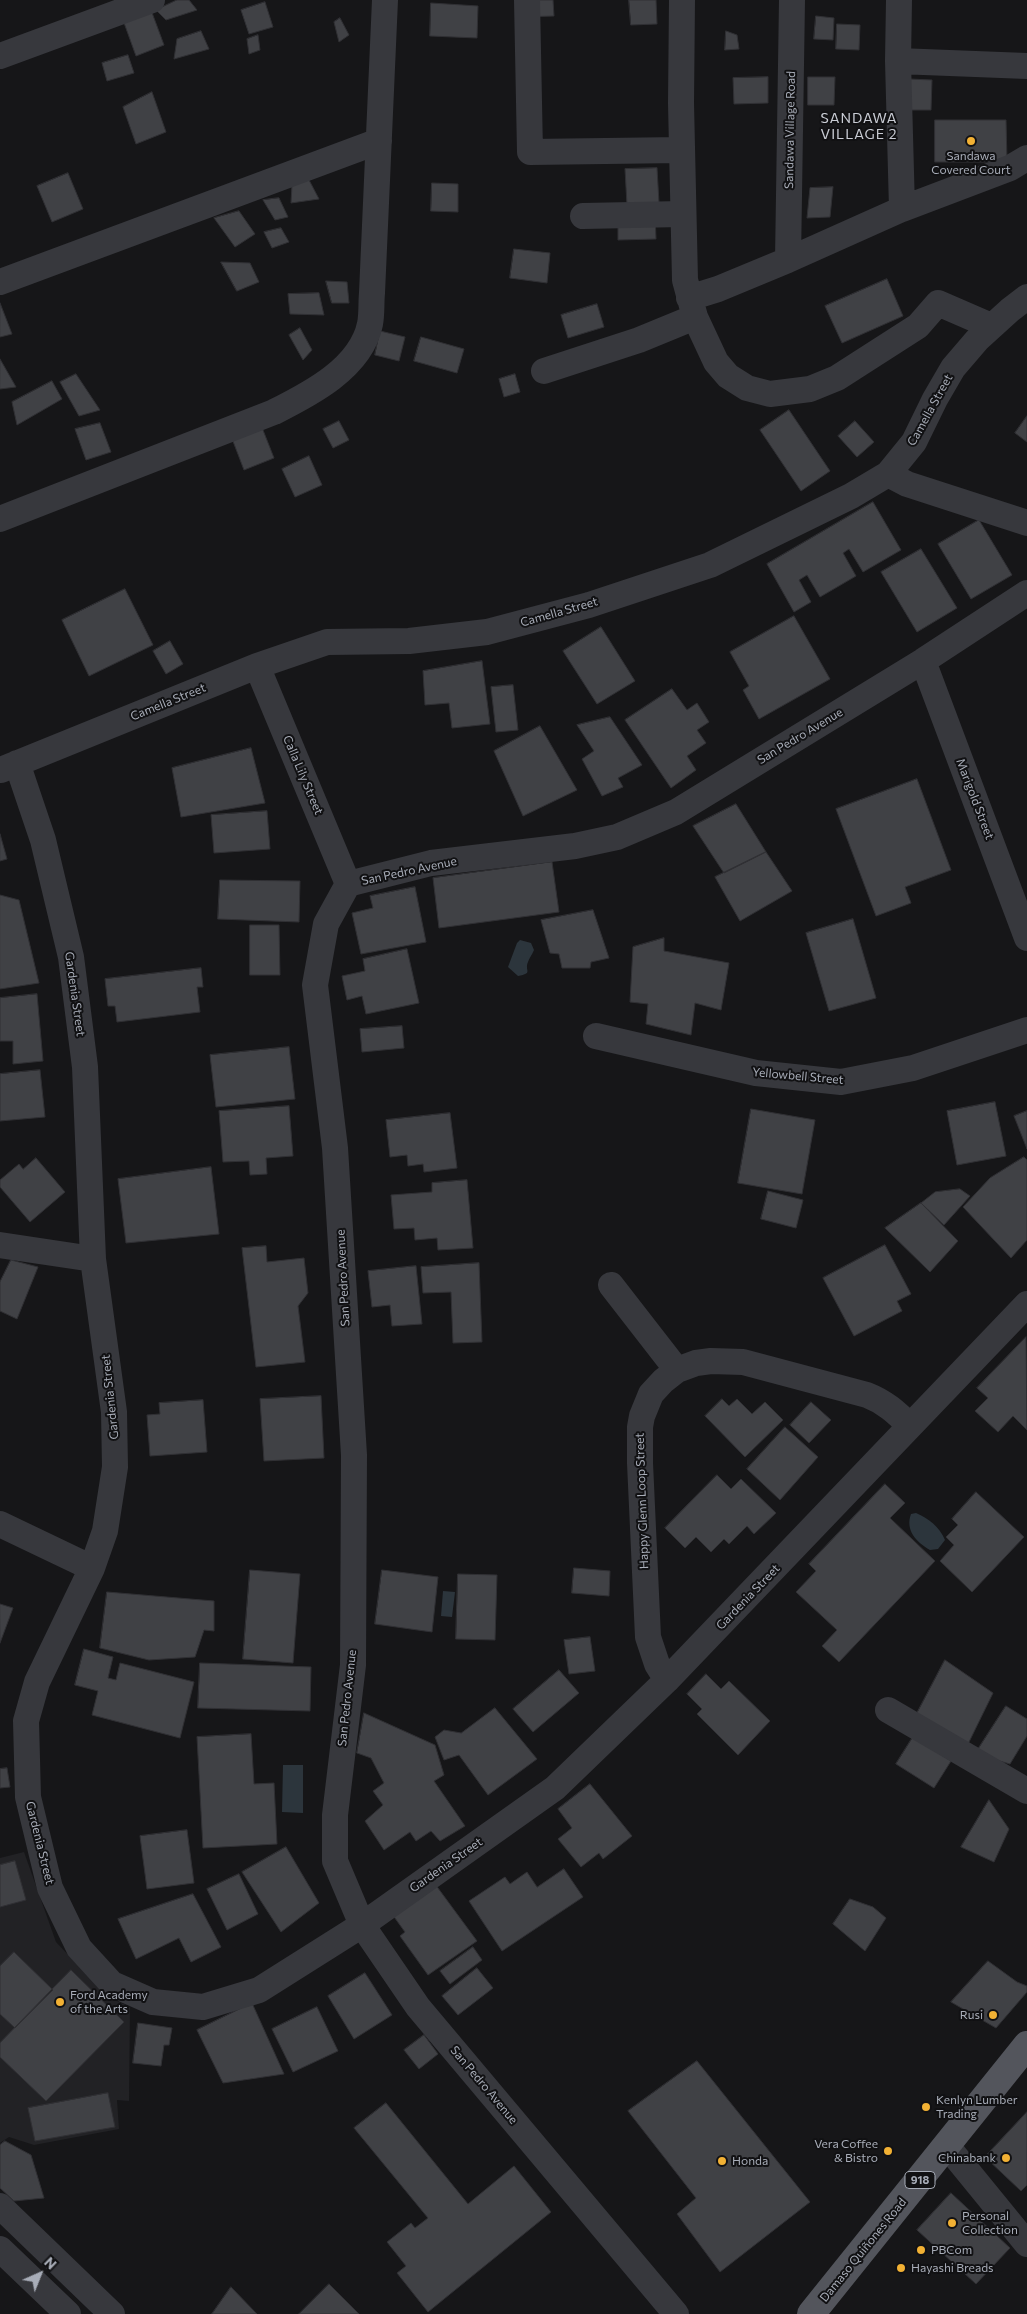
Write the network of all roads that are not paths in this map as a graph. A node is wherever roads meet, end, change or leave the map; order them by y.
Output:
1 (152, 0) edge
2 (385, 0) edge
3 (527, 0) edge
4 (682, 0) edge
5 (792, 0) edge
6 (899, 0) edge
7 (0, 56) edge
8 (898, 61) junction
9 (1027, 66) edge
10 (379, 141) junction
11 (681, 150) junction
12 (1027, 158) edge
13 (902, 209) junction
14 (682, 214) junction
15 (583, 216) dead end
16 (788, 260) junction
17 (0, 282) edge
18 (1027, 297) edge
19 (692, 307) junction
20 (992, 326) junction
21 (544, 371) dead end
22 (888, 474) junction
23 (0, 519) edge
24 (1027, 523) edge
25 (1027, 593) edge
26 (923, 661) junction
27 (257, 666) junction
28 (8, 767) edge
29 (348, 884) junction
30 (1027, 938) edge
31 (1027, 1030) edge
32 (596, 1036) dead end
33 (0, 1245) edge
34 (93, 1259) junction
35 (611, 1285) dead end
36 (1027, 1304) edge
37 (677, 1370) junction
38 (910, 1426) junction
39 (0, 1524) edge
40 (92, 1568) junction
41 (667, 1680) junction
42 (888, 1710) dead end
43 (1027, 1790) edge
44 (362, 1926) junction
45 (1027, 2045) edge
46 (947, 2146) junction
47 (0, 2206) edge
48 (1027, 2244) edge
49 (0, 2249) edge
50 (68, 2314) edge
51 (112, 2314) edge
52 (676, 2314) edge
53 (811, 2314) edge

1 - 7 street
2 - 10 street
3 - 11 street
4 - 11 street
5 - 16 street, Sandawa Village Road
6 - 8 street
8 - 9 street
8 - 13 street
10 - 17 street
10 - 23 street
11 - 14 street
12 - 13 street
13 - 16 street
14 - 15 street
14 - 19 street
16 - 19 street
18 - 20 street, Camella Street
19 - 20 street
19 - 21 street
20 - 22 street, Camella Street
22 - 24 street
22 - 27 street, Camella Street
25 - 26 street, San Pedro Avenue
26 - 29 street, San Pedro Avenue
26 - 30 street, Marigold Street
27 - 28 street, Camella Street
27 - 29 street, Calla Lily Street
28 - 34 street, Gardenia Street
29 - 44 street, San Pedro Avenue
31 - 32 street, Yellowbell Street
33 - 34 street
34 - 40 street, Gardenia Street
35 - 37 street
36 - 38 street, Gardenia Street
37 - 38 street, Happy Glenn Loop Street
37 - 41 street, Happy Glenn Loop Street
38 - 41 street, Gardenia Street
39 - 40 street
40 - 44 street, Gardenia Street
41 - 44 street, Gardenia Street
42 - 43 street
44 - 52 street, San Pedro Avenue
45 - 46 main road, Damaso Quiñones Road / 918
46 - 48 street
46 - 53 main road, Damaso Quiñones Road / 918
47 - 51 street
49 - 50 street

